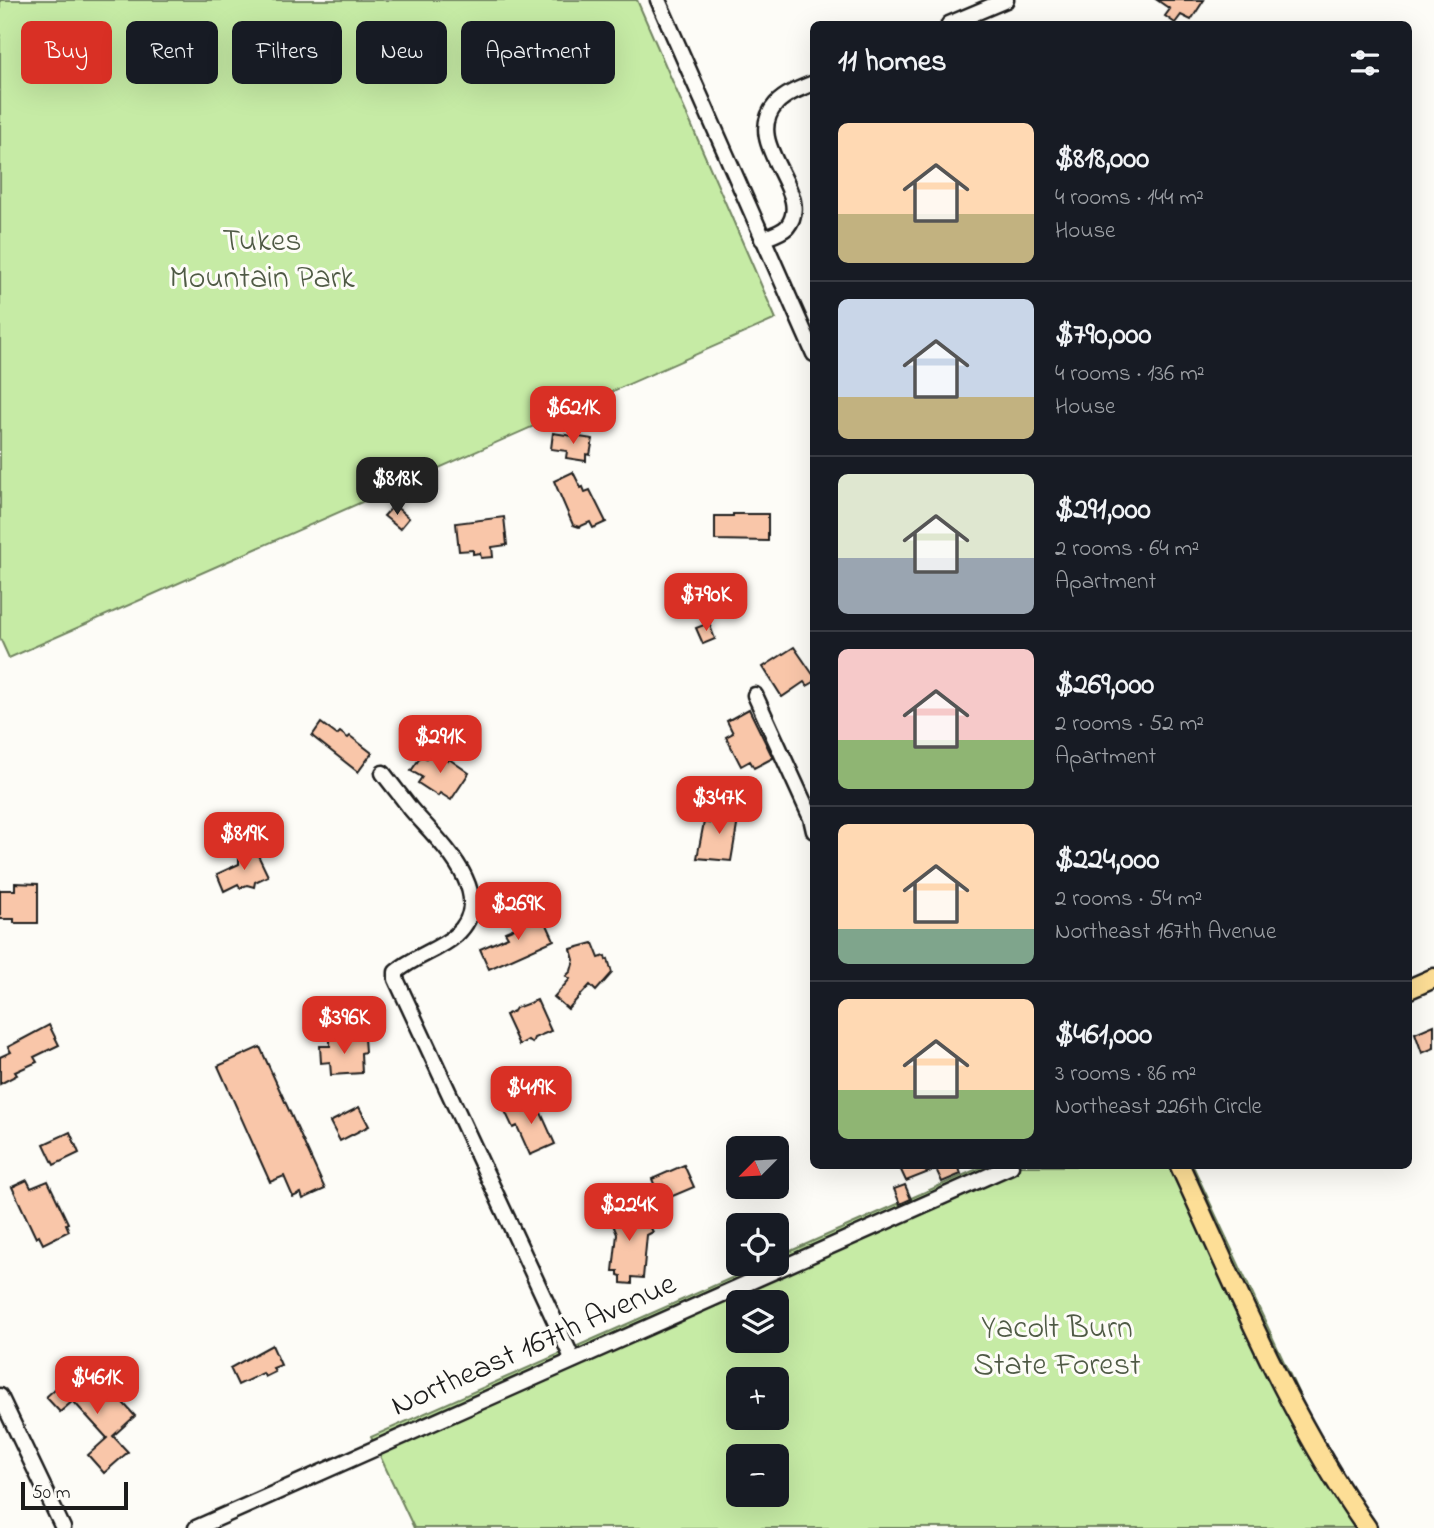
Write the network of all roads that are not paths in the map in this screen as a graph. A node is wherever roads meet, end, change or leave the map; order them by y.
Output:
1 (658, 0) edge
2 (1006, 0) edge
3 (956, 21) edge
4 (810, 85) edge
5 (762, 239) junction
6 (810, 345) edge
7 (755, 695) dead end
8 (383, 773) dead end
9 (810, 816) edge
10 (1434, 978) edge
11 (1412, 988) edge
12 (1003, 1169) edge
13 (1181, 1169) edge
14 (573, 1360) junction
15 (0, 1396) edge
16 (63, 1528) edge
17 (196, 1528) edge
18 (1367, 1528) edge

1 - 5 street
2 - 3 street
4 - 5 street
5 - 6 street
7 - 9 street
8 - 14 street
10 - 11 main road
12 - 14 street, Northeast 167th Avenue
13 - 18 main road
14 - 17 street, Northeast 167th Avenue
15 - 16 street

